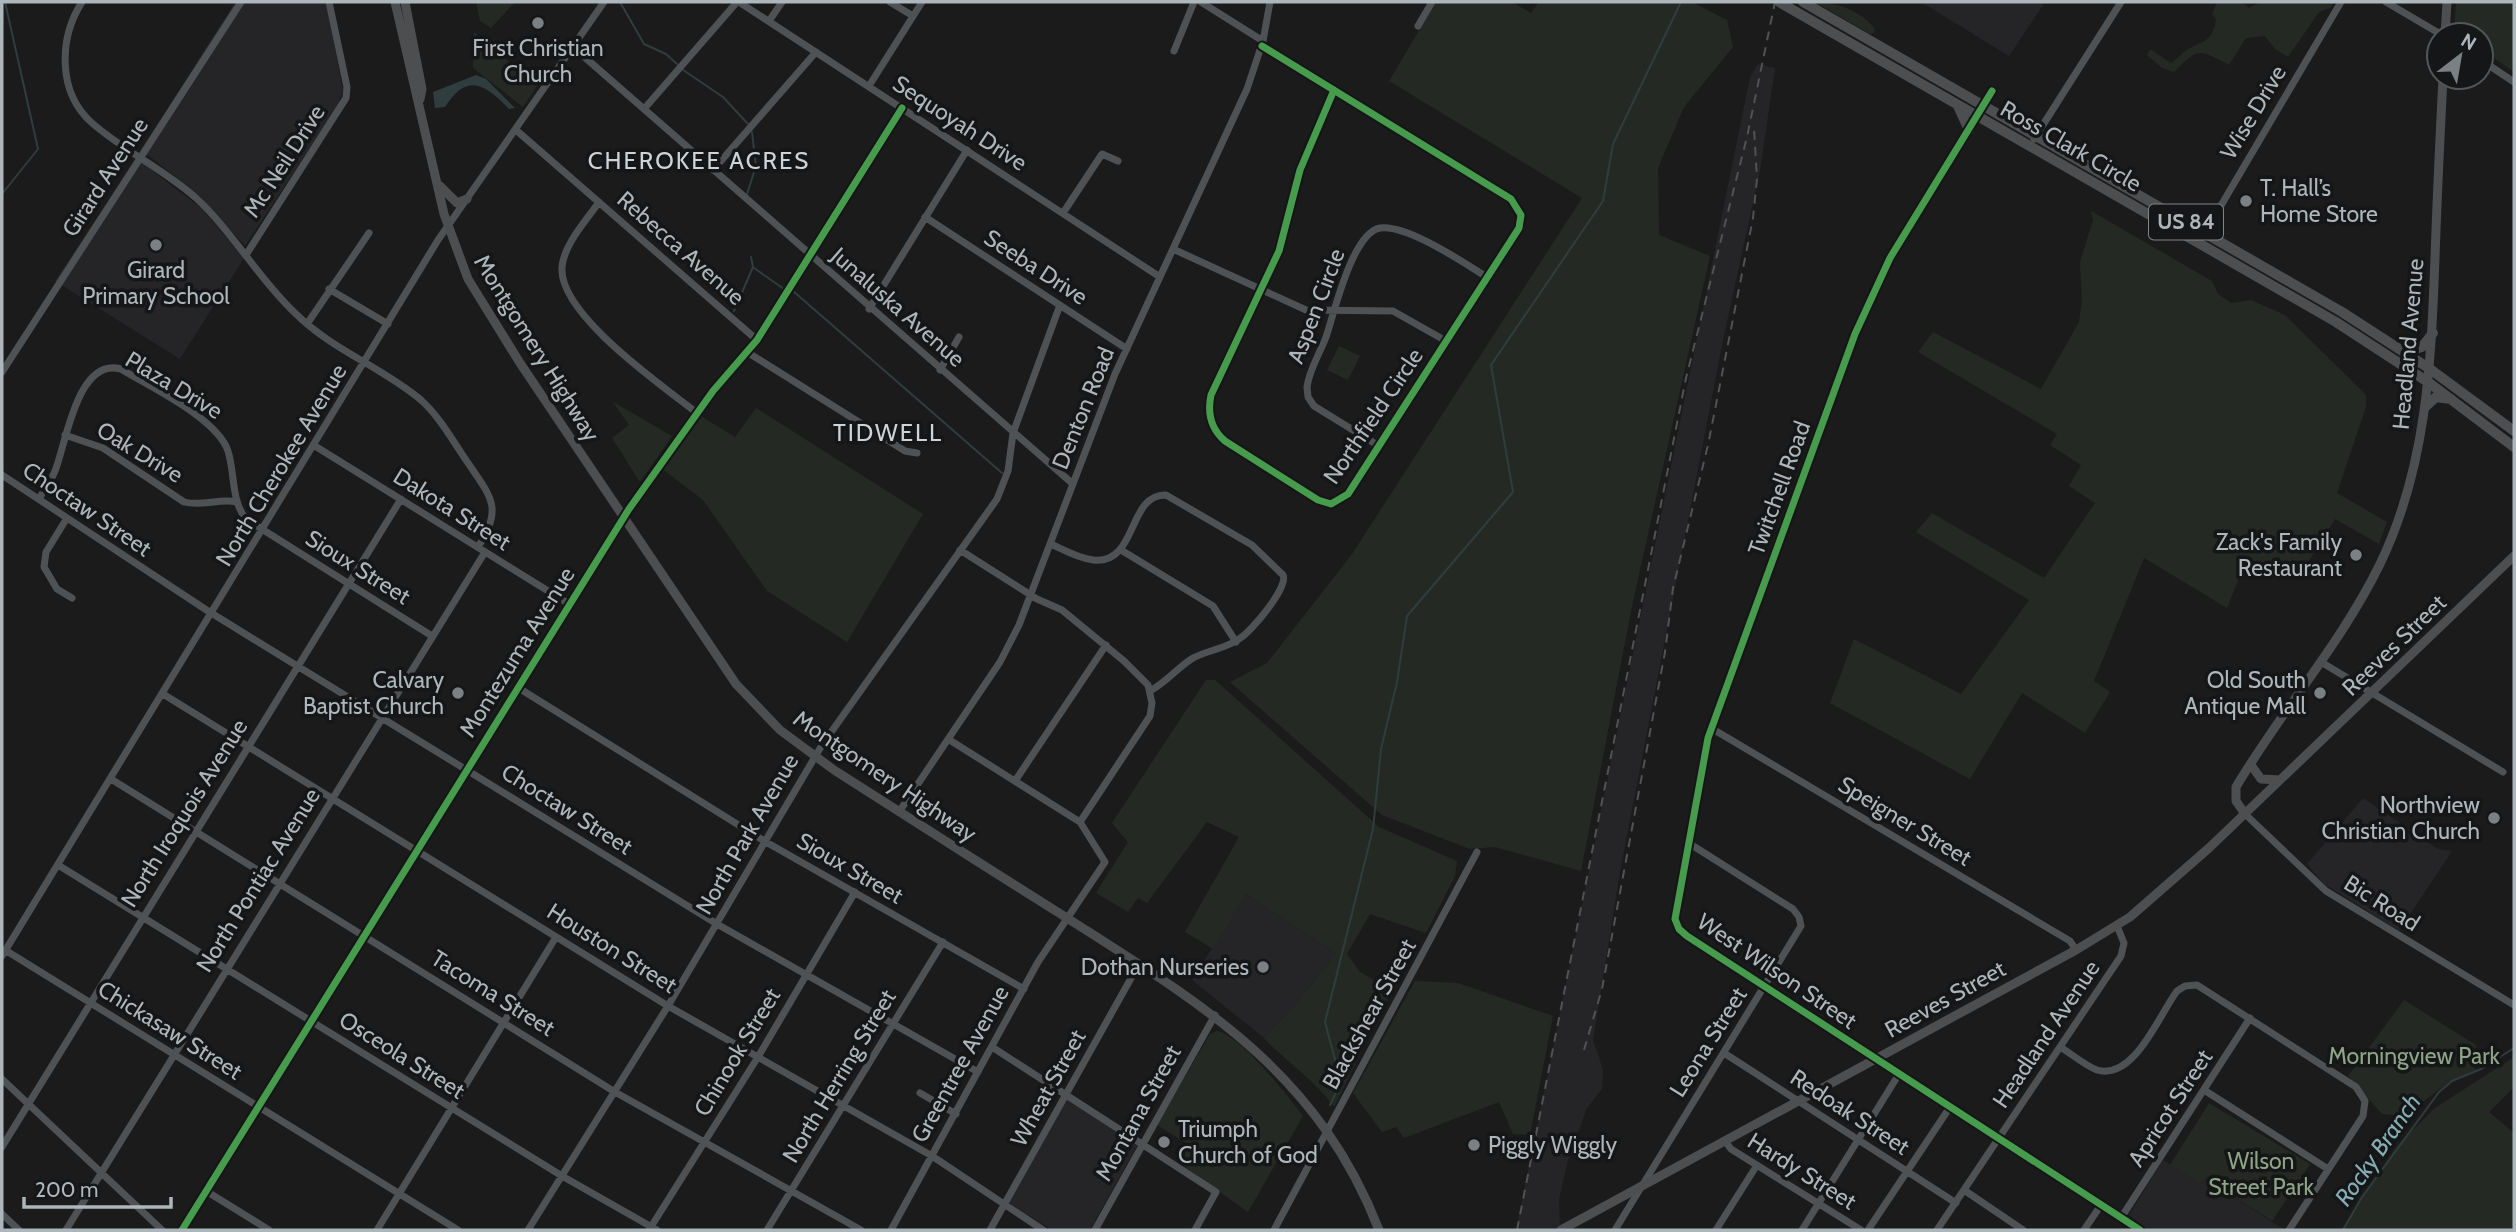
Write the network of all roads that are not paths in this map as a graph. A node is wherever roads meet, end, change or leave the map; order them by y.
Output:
1 (82, 2) edge
2 (241, 2) edge
3 (329, 2) edge
4 (395, 2) edge
5 (405, 2) edge
6 (604, 2) edge
7 (738, 2) edge
8 (782, 2) edge
9 (890, 2) edge
10 (922, 2) edge
11 (1194, 2) edge
12 (1201, 2) edge
13 (1270, 2) edge
14 (1432, 2) edge
15 (1803, 2) edge
16 (2121, 2) edge
17 (2341, 2) edge
18 (2386, 2) edge
19 (2447, 2) edge
20 (1784, 5) edge
21 (913, 16) junction
22 (769, 21) junction
23 (2445, 21) edge
24 (2425, 24) edge
25 (1418, 26) dead end
26 (1263, 43) junction
27 (573, 47) junction
28 (1174, 51) dead end
29 (816, 52) junction
30 (2495, 69) edge
31 (2514, 82) edge
32 (869, 86) junction
33 (1334, 90) junction
34 (1992, 91) dead end
35 (2442, 91) edge
36 (420, 99) junction
37 (1956, 104) junction
38 (902, 108) junction
39 (643, 109) junction
40 (1981, 111) junction
41 (516, 130) junction
42 (1969, 130) junction
43 (2033, 141) junction
44 (967, 150) junction
45 (141, 157) junction
46 (1118, 161) dead end
47 (713, 170) junction
48 (437, 181) junction
49 (467, 200) junction
50 (599, 202) junction
51 (1062, 213) junction
52 (925, 217) junction
53 (448, 227) junction
54 (369, 233) dead end
55 (2202, 238) junction
56 (1173, 249) junction
57 (246, 255) junction
58 (810, 255) junction
59 (1160, 277) junction
60 (1487, 277) junction
61 (329, 289) junction
62 (1261, 290) junction
63 (1060, 306) junction
64 (869, 309) junction
65 (1334, 311) junction
66 (307, 324) junction
67 (388, 324) junction
68 (2433, 333) junction
69 (959, 337) dead end
70 (757, 340) junction
71 (1446, 341) junction
72 (1126, 349) junction
73 (747, 352) junction
74 (2405, 352) junction
75 (365, 364) junction
76 (2430, 369) junction
77 (940, 370) junction
78 (2, 372) edge
79 (2428, 382) junction
80 (2451, 399) junction
81 (2426, 406) junction
82 (697, 413) junction
83 (2514, 431) edge
84 (1013, 433) junction
85 (65, 435) junction
86 (315, 446) junction
87 (1379, 446) junction
88 (2514, 447) edge
89 (917, 453) dead end
90 (2, 475) edge
91 (1073, 484) junction
92 (38, 499) junction
93 (401, 499) junction
94 (237, 502) junction
95 (67, 519) junction
96 (624, 519) junction
97 (263, 530) junction
98 (1051, 544) junction
99 (481, 550) junction
100 (960, 550) junction
101 (1121, 550) junction
102 (2514, 556) edge
103 (348, 584) junction
104 (1032, 596) junction
105 (72, 598) dead end
106 (569, 604) junction
107 (213, 613) junction
108 (432, 636) junction
109 (1236, 642) junction
110 (1105, 646) junction
111 (2321, 662) junction
112 (298, 665) junction
113 (517, 687) junction
114 (1150, 691) junction
115 (2373, 691) junction
116 (163, 694) junction
117 (381, 716) junction
118 (1711, 728) junction
119 (948, 739) junction
120 (247, 747) junction
121 (815, 757) junction
122 (2251, 765) junction
123 (467, 769) junction
124 (2504, 772) dead end
125 (111, 779) junction
126 (2280, 780) junction
127 (1014, 781) junction
128 (331, 798) junction
129 (899, 812) junction
130 (2245, 814) junction
131 (1080, 822) junction
132 (195, 832) junction
133 (765, 842) junction
134 (1687, 842) junction
135 (416, 851) junction
136 (1477, 852) dead end
137 (58, 865) junction
138 (278, 883) junction
139 (855, 892) junction
140 (142, 917) junction
141 (1066, 918) junction
142 (717, 924) junction
143 (1677, 925) joint
144 (2117, 926) junction
145 (363, 936) junction
146 (556, 937) junction
147 (943, 942) junction
148 (2076, 950) junction
149 (4, 953) edge
150 (1139, 964) junction
151 (226, 968) junction
152 (806, 974) junction
153 (1767, 986) junction
154 (1024, 989) junction
155 (90, 1003) junction
156 (2514, 1005) edge
157 (668, 1006) junction
158 (1215, 1015) junction
159 (2250, 1018) junction
160 (311, 1021) junction
161 (504, 1023) junction
162 (893, 1024) junction
163 (992, 1047) junction
164 (2060, 1047) junction
165 (1724, 1053) junction
166 (174, 1054) junction
167 (758, 1057) junction
168 (1876, 1059) junction
169 (978, 1072) junction
170 (1899, 1074) junction
171 (2, 1079) edge
172 (2204, 1090) junction
173 (615, 1092) junction
174 (920, 1093) dead end
175 (1066, 1095) junction
176 (1799, 1101) junction
177 (28, 1104) junction
178 (258, 1106) junction
179 (844, 1106) junction
180 (1950, 1107) junction
181 (453, 1108) junction
182 (956, 1114) junction
183 (1326, 1132) junction
184 (1998, 1139) junction
185 (1726, 1141) junction
186 (1858, 1141) junction
187 (704, 1142) junction
188 (1143, 1143) junction
189 (2, 1147) edge
190 (932, 1156) junction
191 (1756, 1165) junction
192 (2328, 1169) junction
193 (1906, 1171) junction
194 (101, 1173) junction
195 (562, 1176) junction
196 (1643, 1186) junction
197 (1964, 1190) junction
198 (206, 1191) junction
199 (791, 1191) junction
200 (399, 1194) junction
201 (1956, 1203) junction
202 (1818, 1204) junction
203 (2101, 1205) junction
204 (1004, 1206) junction
205 (2, 1214) edge
206 (2121, 1218) junction
207 (652, 1229) edge
208 (1376, 1229) edge
209 (1562, 1229) edge
210 (19, 1230) edge
211 (66, 1230) edge
212 (162, 1230) edge
213 (182, 1230) edge
214 (269, 1230) edge
215 (377, 1230) edge
216 (458, 1230) edge
217 (528, 1230) edge
218 (767, 1230) edge
219 (861, 1230) edge
220 (891, 1230) edge
221 (990, 1230) edge
222 (1043, 1230) edge
223 (1095, 1230) edge
224 (1195, 1230) edge
225 (1274, 1230) edge
226 (1615, 1230) edge
227 (1716, 1230) edge
228 (1801, 1230) edge
229 (1861, 1230) edge
230 (1868, 1230) edge
231 (1937, 1230) edge
232 (2024, 1230) edge
233 (2084, 1230) edge
234 (2140, 1230) edge
235 (2289, 1230) edge

1 - 45 street, North Pontiac Avenue
2 - 45 street, Girard Avenue
3 - 57 street, Mc Neil Drive
4 - 36 main road, Montgomery Highway
5 - 36 main road, Montgomery Highway
6 - 27 street, North Cherokee Avenue
7 - 22 street, Sequoyah Drive
7 - 39 street
8 - 22 street
9 - 21 street
10 - 21 street
11 - 28 street
12 - 26 street, Northfield Circle
13 - 26 street, Denton Road
14 - 25 street
15 - 40 highway, Ross Clark Circle / US 84
16 - 43 street
17 - 55 street, Wise Drive
18 - 24 street
19 - 23 main road
20 - 37 highway, Ross Clark Circle / US 84
21 - 32 street
22 - 29 street, Sequoyah Drive
26 - 33 street, Northfield Circle
26 - 56 street, Denton Road
27 - 39 street, Junaluska Avenue
27 - 41 street, North Cherokee Avenue
29 - 32 street, Sequoyah Drive
29 - 47 street
30 - 31 street
32 - 38 street, Sequoyah Drive
33 - 60 street, Northfield Circle
33 - 62 street, Northfield Circle
34 - 40 street, Twitchell Road
35 - 68 main road, Headland Avenue
36 - 48 main road, Montgomery Highway
37 - 40 highway, Ross Clark Circle / US 84
37 - 42 highway
38 - 44 street, Sequoyah Drive
38 - 58 street, Montezuma Avenue
39 - 47 street, Junaluska Avenue
40 - 42 street, Twitchell Road
40 - 43 highway, Ross Clark Circle / US 84
41 - 49 street, North Cherokee Avenue
41 - 50 street, Rebecca Avenue
42 - 118 street, Twitchell Road
43 - 55 highway, Ross Clark Circle / US 84
44 - 51 street, Sequoyah Drive
44 - 52 street
45 - 57 street, North Pontiac Avenue
45 - 78 street, Girard Avenue
46 - 51 street
47 - 58 street, Junaluska Avenue
48 - 49 main road
48 - 53 main road, Montgomery Highway
49 - 53 street, North Cherokee Avenue
50 - 70 street, Rebecca Avenue
50 - 82 street
51 - 59 street, Sequoyah Drive
52 - 63 street, Seeba Drive
52 - 64 street
53 - 67 street, North Cherokee Avenue
53 - 96 main road, Montgomery Highway
54 - 61 street
55 - 74 highway, Ross Clark Circle / US 84
55 - 79 highway, Ross Clark Circle / US 84
56 - 59 street, Denton Road
56 - 62 street
57 - 66 street, North Pontiac Avenue
58 - 64 street, Junaluska Avenue
58 - 70 street, Montezuma Avenue
59 - 72 street, Denton Road
60 - 65 street, Aspen Circle
60 - 71 street, Northfield Circle
61 - 66 street
61 - 67 street
62 - 65 street
62 - 87 street, Northfield Circle
63 - 72 street, Seeba Drive
63 - 84 street, North Park Avenue
64 - 77 street, Junaluska Avenue
65 - 71 street
65 - 87 street, Aspen Circle
66 - 75 street, North Pontiac Avenue
67 - 75 street, North Cherokee Avenue
68 - 74 highway
68 - 76 main road, Headland Avenue
69 - 77 street
70 - 73 street, Montezuma Avenue
71 - 87 street, Northfield Circle
72 - 91 street, Denton Road
73 - 82 street, Montezuma Avenue
73 - 89 street
74 - 76 highway, Ross Clark Circle / US 84
75 - 86 street, North Cherokee Avenue
75 - 99 street, North Pontiac Avenue
76 - 79 main road, Headland Avenue
76 - 83 highway, Ross Clark Circle / US 84
77 - 84 street, Junaluska Avenue
79 - 80 highway, Ross Clark Circle / US 84
79 - 81 main road, Headland Avenue
80 - 81 highway
80 - 88 highway, Ross Clark Circle / US 84
81 - 111 main road, Headland Avenue
82 - 96 street, Montezuma Avenue
84 - 91 street, Junaluska Avenue
84 - 100 street, North Park Avenue
85 - 92 street, Plaza Drive
85 - 94 street, Oak Drive
85 - 94 street, Plaza Drive
86 - 93 street, Dakota Street
86 - 97 street, North Cherokee Avenue
90 - 92 street, Choctaw Street
91 - 98 street, Denton Road
92 - 95 street, Choctaw Street
93 - 99 street, Dakota Street
93 - 103 street, North Iroquois Avenue
94 - 97 street
95 - 105 street
95 - 107 street, Choctaw Street
96 - 106 street, Montezuma Avenue
96 - 121 main road, Montgomery Highway
97 - 103 street, Sioux Street
97 - 107 street, North Cherokee Avenue
98 - 101 street
98 - 104 street, Denton Road
99 - 106 street, Dakota Street
99 - 108 street, North Pontiac Avenue
100 - 104 street
100 - 121 street, North Park Avenue
101 - 109 street
101 - 109 street
102 - 115 main road, Reeves Street
103 - 108 street, Sioux Street
103 - 112 street, North Iroquois Avenue
104 - 110 street
104 - 119 street, Denton Road
106 - 113 street, Montezuma Avenue
107 - 112 street, Choctaw Street
107 - 116 street, North Cherokee Avenue
108 - 117 street, North Pontiac Avenue
109 - 114 street
110 - 114 street
110 - 127 street
111 - 115 street
111 - 122 main road, Headland Avenue
112 - 117 street, Choctaw Street
112 - 120 street, North Iroquois Avenue
113 - 123 street, Montezuma Avenue
113 - 133 street, Sioux Street
114 - 131 street
115 - 124 street
115 - 126 main road, Reeves Street
116 - 120 street, Houston Street
116 - 125 street, North Cherokee Avenue
117 - 123 street, Choctaw Street
117 - 128 street, North Pontiac Avenue
118 - 134 street, Twitchell Road
118 - 148 street, Speigner Street
119 - 127 street
119 - 129 street, Denton Road
120 - 128 street, Houston Street
120 - 132 street, North Iroquois Avenue
121 - 129 main road, Montgomery Highway
121 - 133 street, North Park Avenue
122 - 126 main road
122 - 130 main road, Headland Avenue
123 - 135 street, Montezuma Avenue
123 - 142 street, Choctaw Street
125 - 132 street, Tacoma Street
125 - 137 street, North Cherokee Avenue
126 - 130 main road, Reeves Street
127 - 131 street
128 - 135 street, Houston Street
128 - 138 street, North Pontiac Avenue
129 - 141 main road, Montgomery Highway
130 - 144 main road, Reeves Street
130 - 156 street, Bic Road
131 - 141 street, Greentree Avenue
132 - 138 street, Tacoma Street
132 - 140 street, North Iroquois Avenue
133 - 139 street, Sioux Street
133 - 142 street, North Park Avenue
134 - 143 street, Twitchell Road
134 - 153 street, Leona Street
135 - 145 street, Montezuma Avenue
135 - 146 street, Houston Street
136 - 183 street, Blackshear Street
137 - 140 street, Osceola Street
137 - 149 street, North Cherokee Avenue
138 - 145 street, Tacoma Street
138 - 151 street, North Pontiac Avenue
139 - 147 street, Sioux Street
139 - 152 street, Chinook Street
140 - 151 street, Osceola Street
140 - 155 street, North Iroquois Avenue
141 - 150 main road, Montgomery Highway
141 - 154 street, Greentree Avenue
142 - 152 street, Choctaw Street
142 - 157 street, North Park Avenue
143 - 153 street, West Wilson Street
144 - 148 main road, Reeves Street
144 - 164 street, Headland Avenue
145 - 160 street, Montezuma Avenue
145 - 161 street, Tacoma Street
146 - 157 street, Houston Street
146 - 161 street
147 - 154 street, Sioux Street
147 - 162 street, North Herring Street
148 - 168 main road, Reeves Street
149 - 155 street, Chickasaw Street
150 - 158 main road, Montgomery Highway
150 - 175 street, Wheat Street
151 - 160 street, Osceola Street
151 - 166 street, North Pontiac Avenue
152 - 162 street, Choctaw Street
152 - 167 street, Chinook Street
153 - 165 street, Leona Street
153 - 168 street, West Wilson Street
154 - 163 street, Greentree Avenue
155 - 166 street, Chickasaw Street
155 - 177 street, North Iroquois Avenue
157 - 167 street, Houston Street
157 - 173 street, North Park Avenue
158 - 183 main road, Montgomery Highway
158 - 188 street, Montana Street
159 - 164 street
159 - 172 street, Apricot Street
159 - 192 street
160 - 178 street, Montezuma Avenue
160 - 181 street, Osceola Street
161 - 173 street, Tacoma Street
161 - 181 street
162 - 169 street, Choctaw Street
162 - 179 street, North Herring Street
163 - 169 street, Greentree Avenue
163 - 175 street
164 - 184 street, Headland Avenue
165 - 176 street, Redoak Street
165 - 196 street, Leona Street
166 - 178 street, Chickasaw Street
166 - 194 street, North Pontiac Avenue
167 - 179 street, Houston Street
167 - 187 street, Chinook Street
168 - 170 street, West Wilson Street
168 - 176 main road, Reeves Street
169 - 182 street, Greentree Avenue
170 - 180 street, West Wilson Street
170 - 186 street
171 - 177 street
172 - 192 street
172 - 206 street, Apricot Street
173 - 187 street, Tacoma Street
173 - 195 street, North Park Avenue
174 - 182 street
175 - 188 street
175 - 204 street, Wheat Street
176 - 185 main road, Reeves Street
176 - 186 street, Redoak Street
177 - 189 street, North Iroquois Avenue
177 - 194 street
178 - 198 street, Montezuma Avenue
178 - 200 street, Chickasaw Street
179 - 190 street, Houston Street
179 - 199 street, North Herring Street
180 - 184 street, West Wilson Street
180 - 193 street
181 - 195 street, Osceola Street
181 - 200 street
182 - 190 street, Greentree Avenue
183 - 208 main road, Montgomery Highway
183 - 225 street, Blackshear Street
184 - 197 street, Headland Avenue
184 - 203 street, West Wilson Street
185 - 191 street, Hardy Street
185 - 196 main road, Reeves Street
186 - 193 street, Redoak Street
186 - 202 street
187 - 199 street, Tacoma Street
187 - 207 street, Chinook Street
188 - 223 street, Montana Street
188 - 224 street
190 - 204 street, Houston Street
190 - 220 street, Greentree Avenue
191 - 202 street, Hardy Street
191 - 227 street
192 - 235 street
193 - 201 street, Redoak Street
193 - 230 street
194 - 211 street, North Pontiac Avenue
194 - 212 street
195 - 207 street, Osceola Street
195 - 217 street, North Park Avenue
196 - 209 main road, Reeves Street
196 - 226 street, Leona Street
197 - 201 street, Headland Avenue
197 - 232 street
198 - 213 street, Montezuma Avenue
198 - 214 street
199 - 218 street, North Herring Street
199 - 219 street, Tacoma Street
200 - 215 street
200 - 216 street, Chickasaw Street
201 - 231 street, Headland Avenue
202 - 228 street
202 - 229 street, Hardy Street
203 - 206 street, West Wilson Street
203 - 233 street
204 - 221 street, Wheat Street
204 - 222 street, Houston Street
205 - 210 street
206 - 234 street, West Wilson Street

